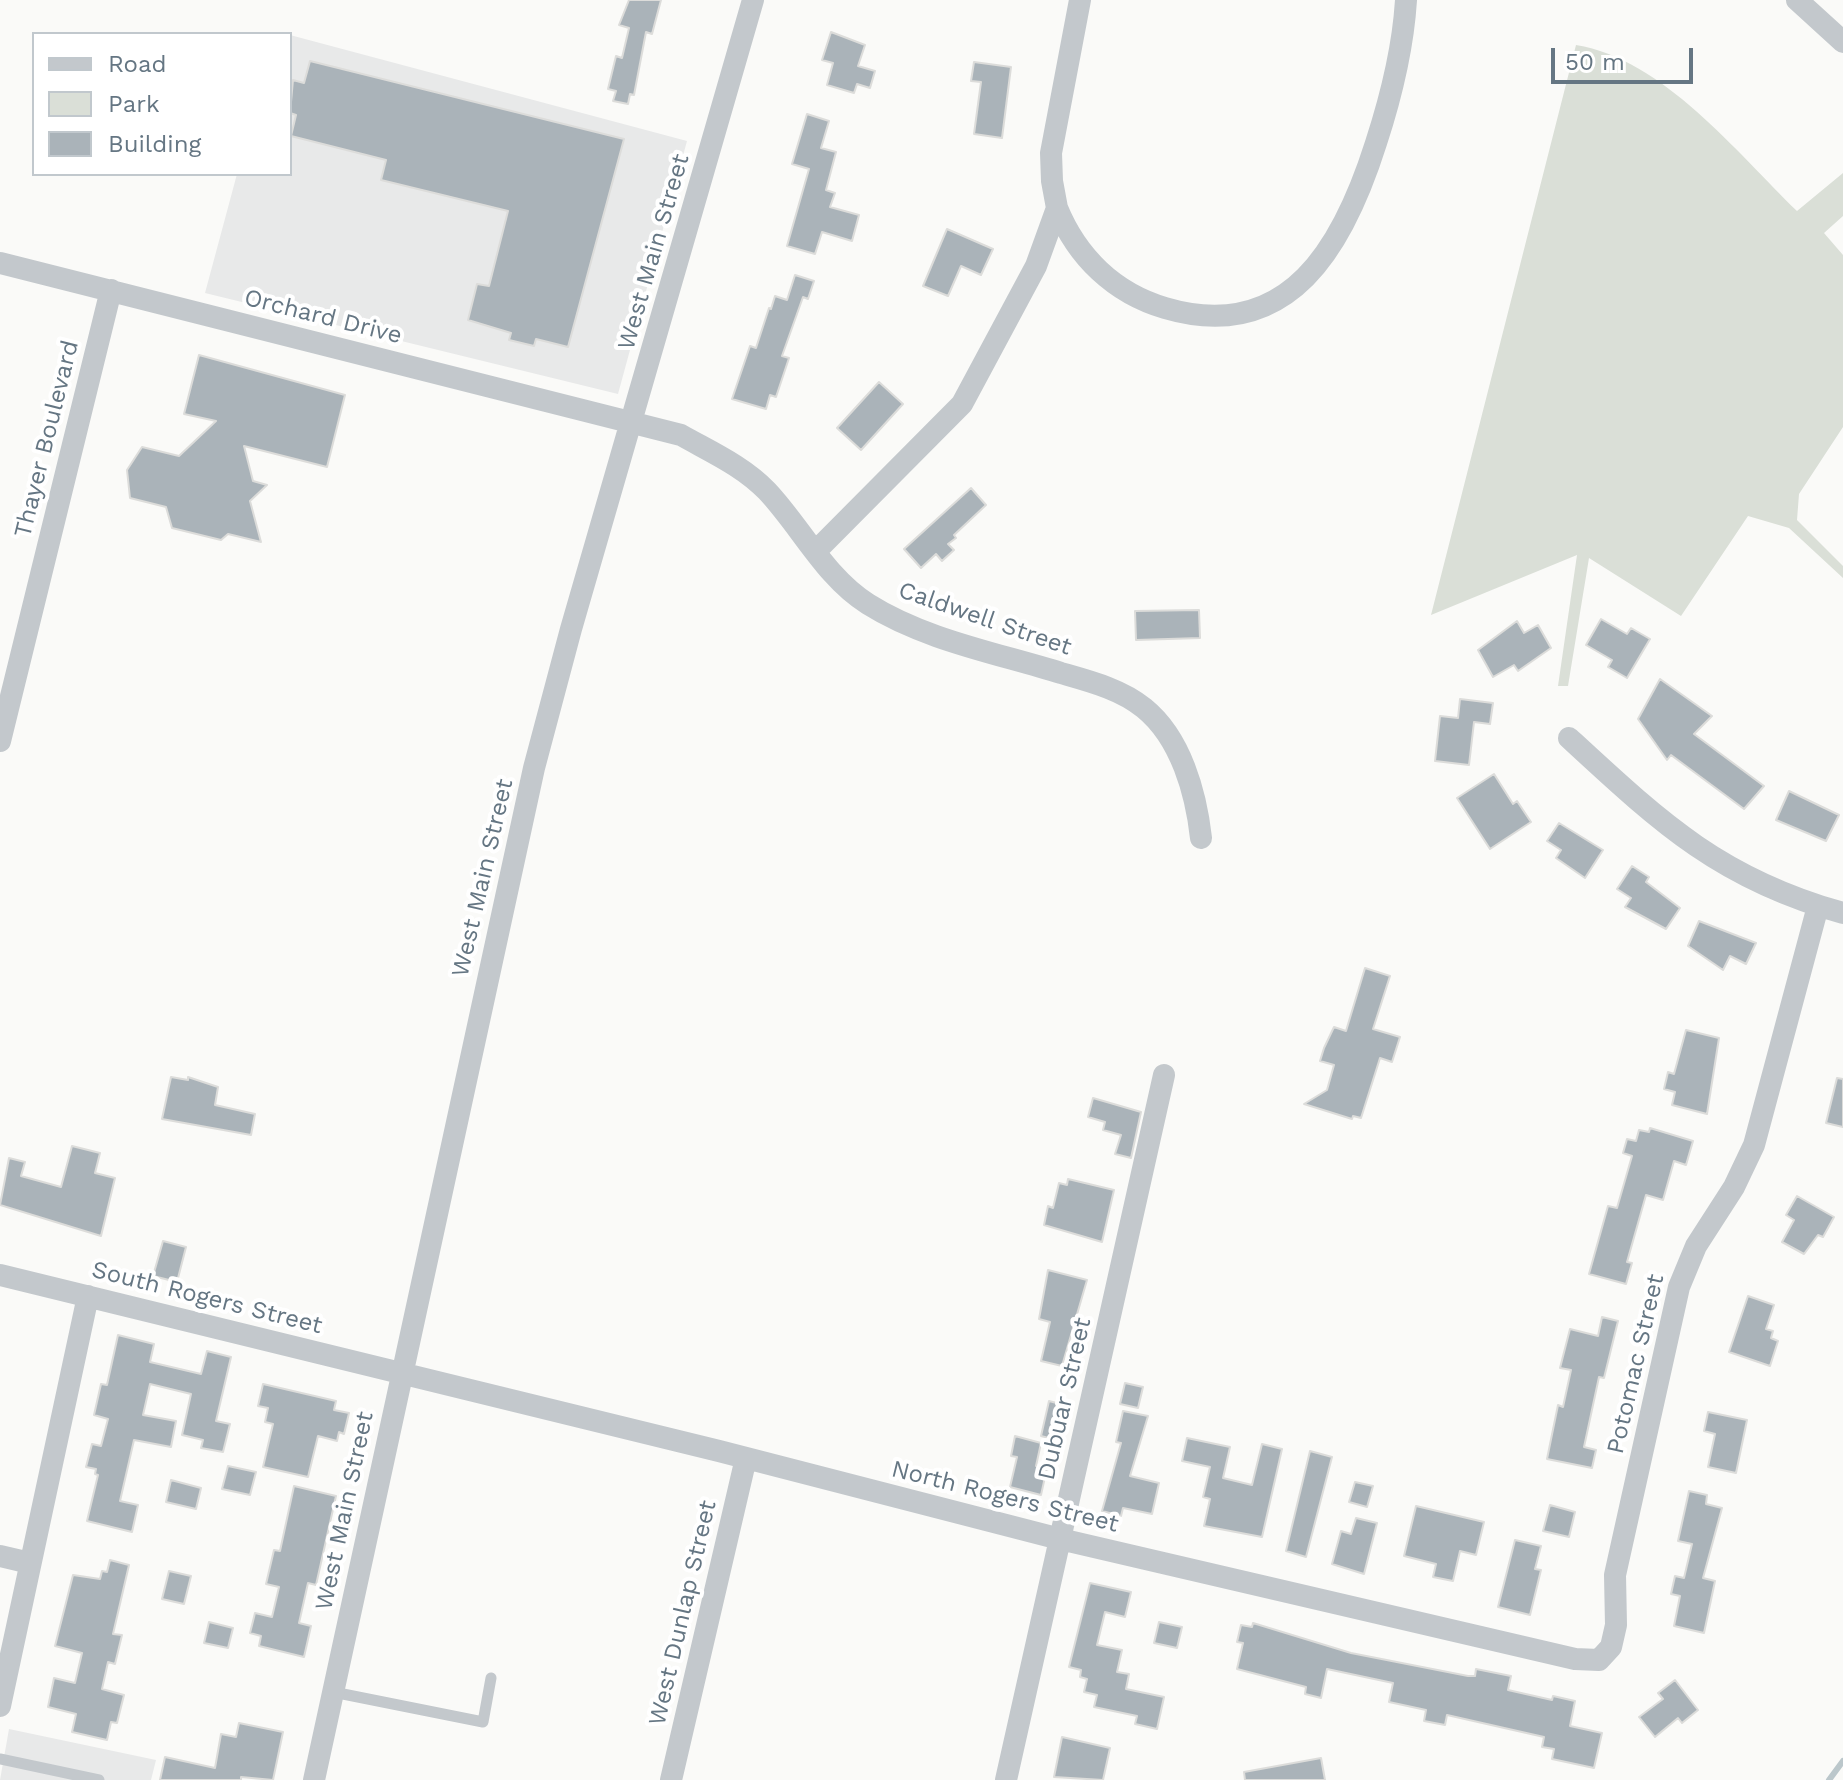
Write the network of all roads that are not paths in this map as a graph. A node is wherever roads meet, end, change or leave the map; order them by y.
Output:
1 (753, 0) edge
2 (1080, 0) edge
3 (1406, 0) edge
4 (1797, 0) edge
5 (1843, 42) edge
6 (1057, 208) junction
7 (0, 263) edge
8 (111, 290) junction
9 (632, 422) junction
10 (816, 551) junction
11 (1569, 738) dead end
12 (0, 741) edge
13 (1201, 838) dead end
14 (1818, 906) junction
15 (1843, 913) edge
16 (1164, 1075) dead end
17 (0, 1275) edge
18 (88, 1296) junction
19 (401, 1372) junction
20 (746, 1458) junction
21 (1060, 1539) junction
22 (0, 1556) edge
23 (30, 1563) junction
24 (1599, 1660) joint
25 (491, 1678) dead end
26 (333, 1692) junction
27 (0, 1706) edge
28 (0, 1759) edge
29 (45, 1775) edge
30 (98, 1780) edge
31 (314, 1780) edge
32 (671, 1780) edge
33 (1006, 1780) edge

1 - 9 street, West Main Street
2 - 6 street
3 - 6 street
4 - 5 street
6 - 10 street
7 - 8 street, Orchard Drive
8 - 9 street, Orchard Drive
8 - 12 street, Thayer Boulevard
9 - 10 street, Caldwell Street
9 - 19 street, West Main Street
10 - 13 street, Caldwell Street
11 - 14 street
14 - 15 street
14 - 24 street, Potomac Street
16 - 21 street, Dubuar Street
17 - 18 street, South Rogers Street
18 - 19 street, South Rogers Street
18 - 23 street
19 - 20 street, North Rogers Street
19 - 26 street, West Main Street
20 - 21 street, North Rogers Street
20 - 32 street, West Dunlap Street
21 - 24 street, North Rogers Street
21 - 33 street, Dubuar Street
22 - 23 street
23 - 27 street
25 - 26 lane
26 - 31 street, West Main Street
28 - 29 lane
29 - 30 lane

